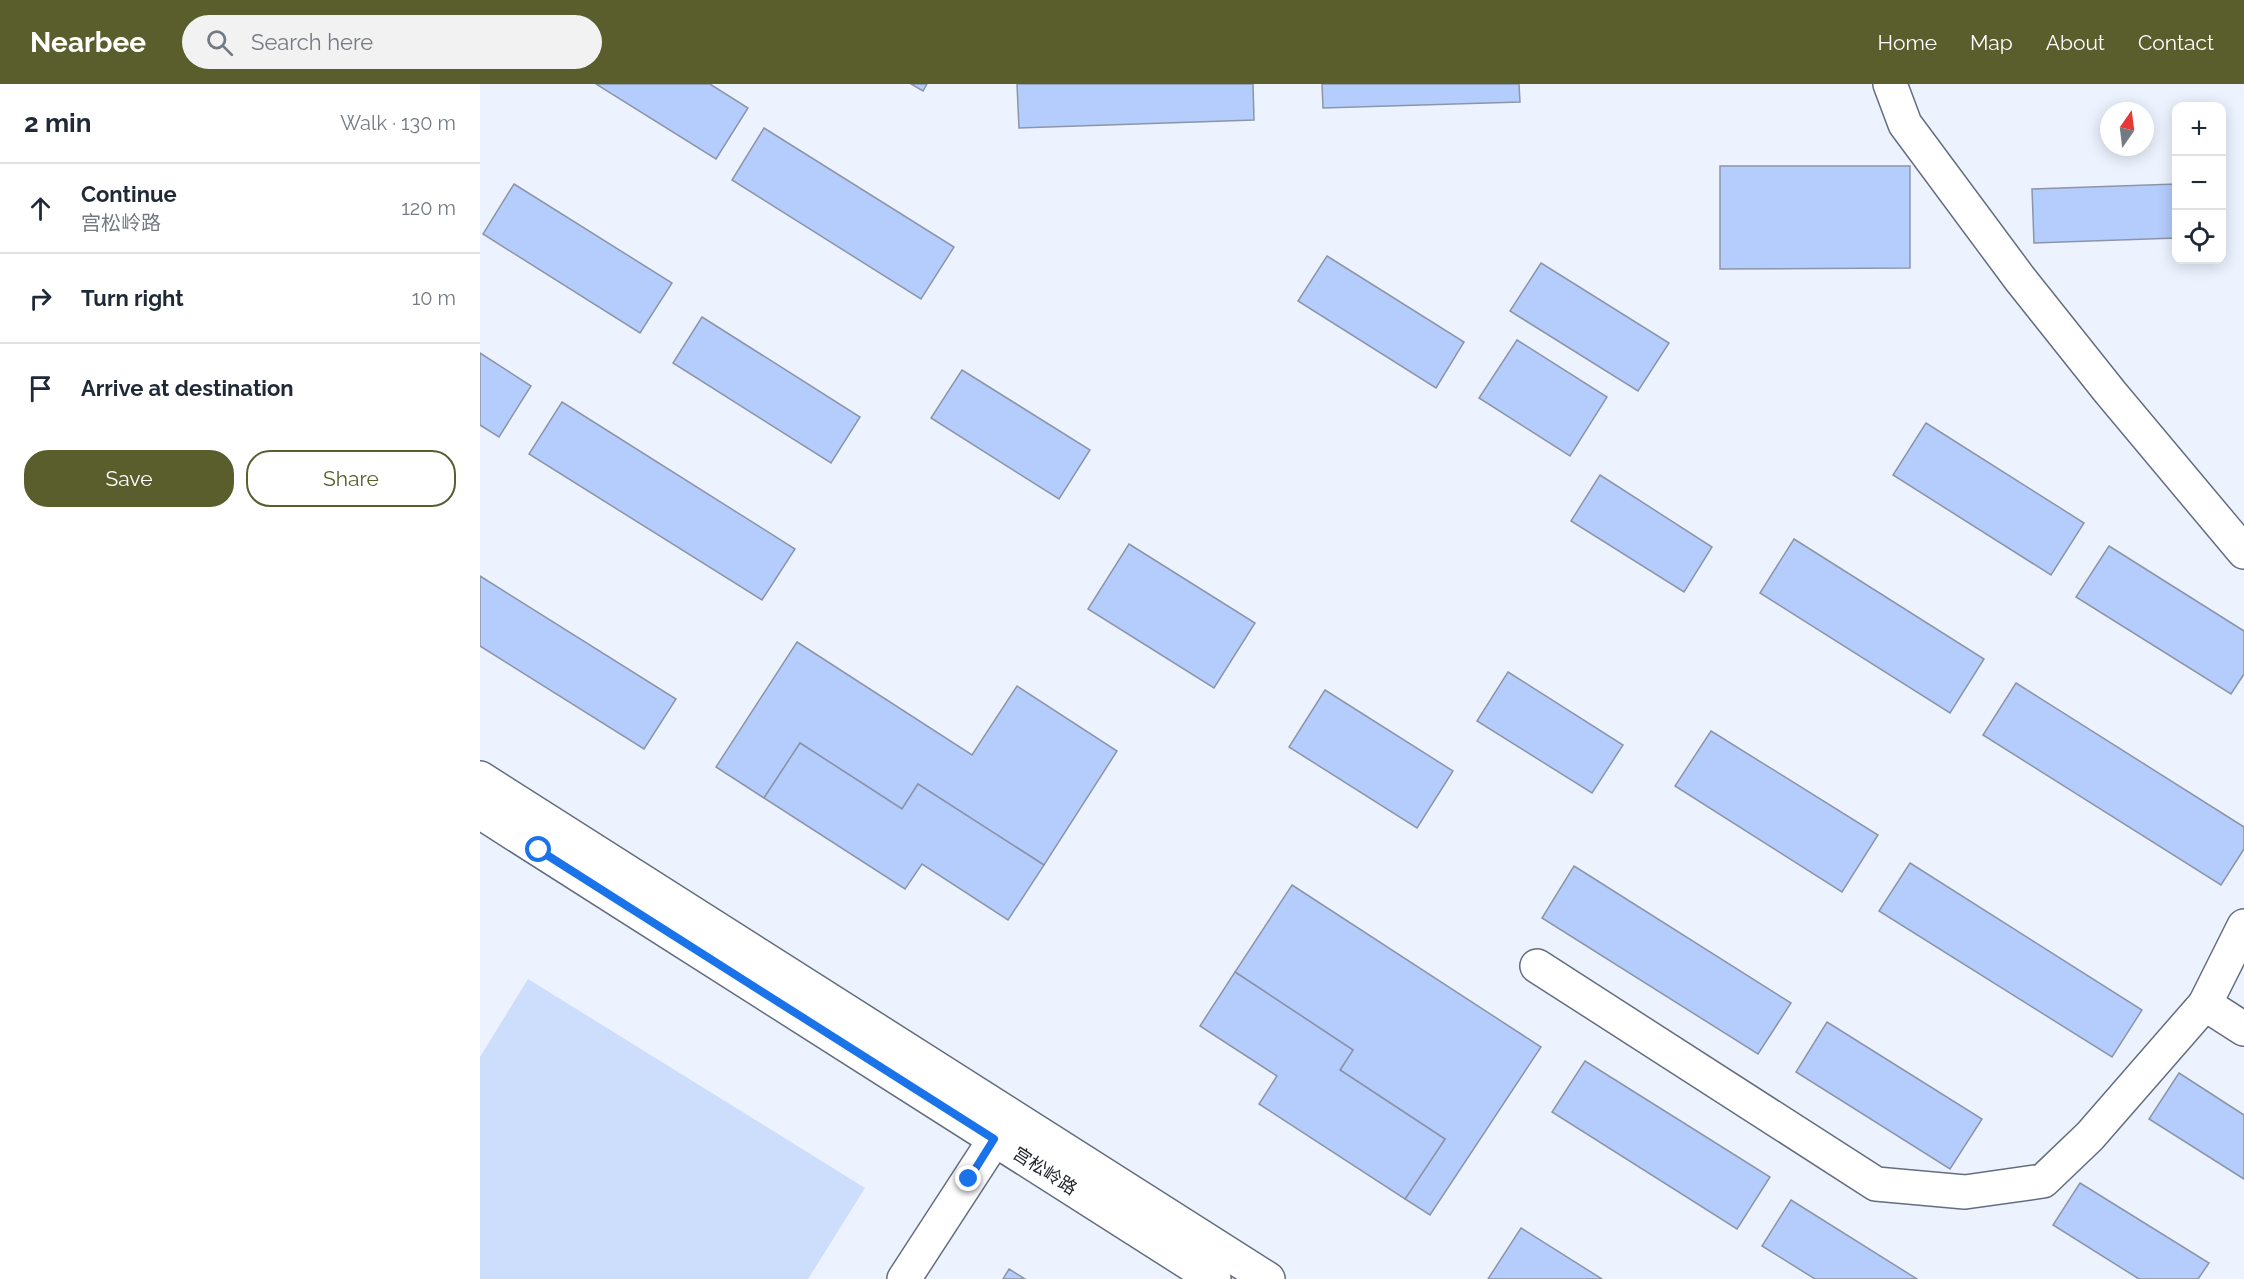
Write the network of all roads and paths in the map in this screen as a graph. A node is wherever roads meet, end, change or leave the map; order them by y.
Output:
1 (1890, 84) edge
2 (2244, 552) edge
3 (480, 778) edge
4 (480, 812) edge
5 (2244, 926) edge
6 (1537, 966) dead end
7 (2205, 1004) junction
8 (2244, 1029) edge
9 (994, 1139) junction
10 (904, 1279) edge
11 (1214, 1279) edge
12 (1268, 1279) edge

1 - 2 main road
3 - 12 main road
4 - 9 main road, 宫松岭路
5 - 7 main road
6 - 7 main road
7 - 8 main road
9 - 10 main road
9 - 11 main road, 宫松岭路

